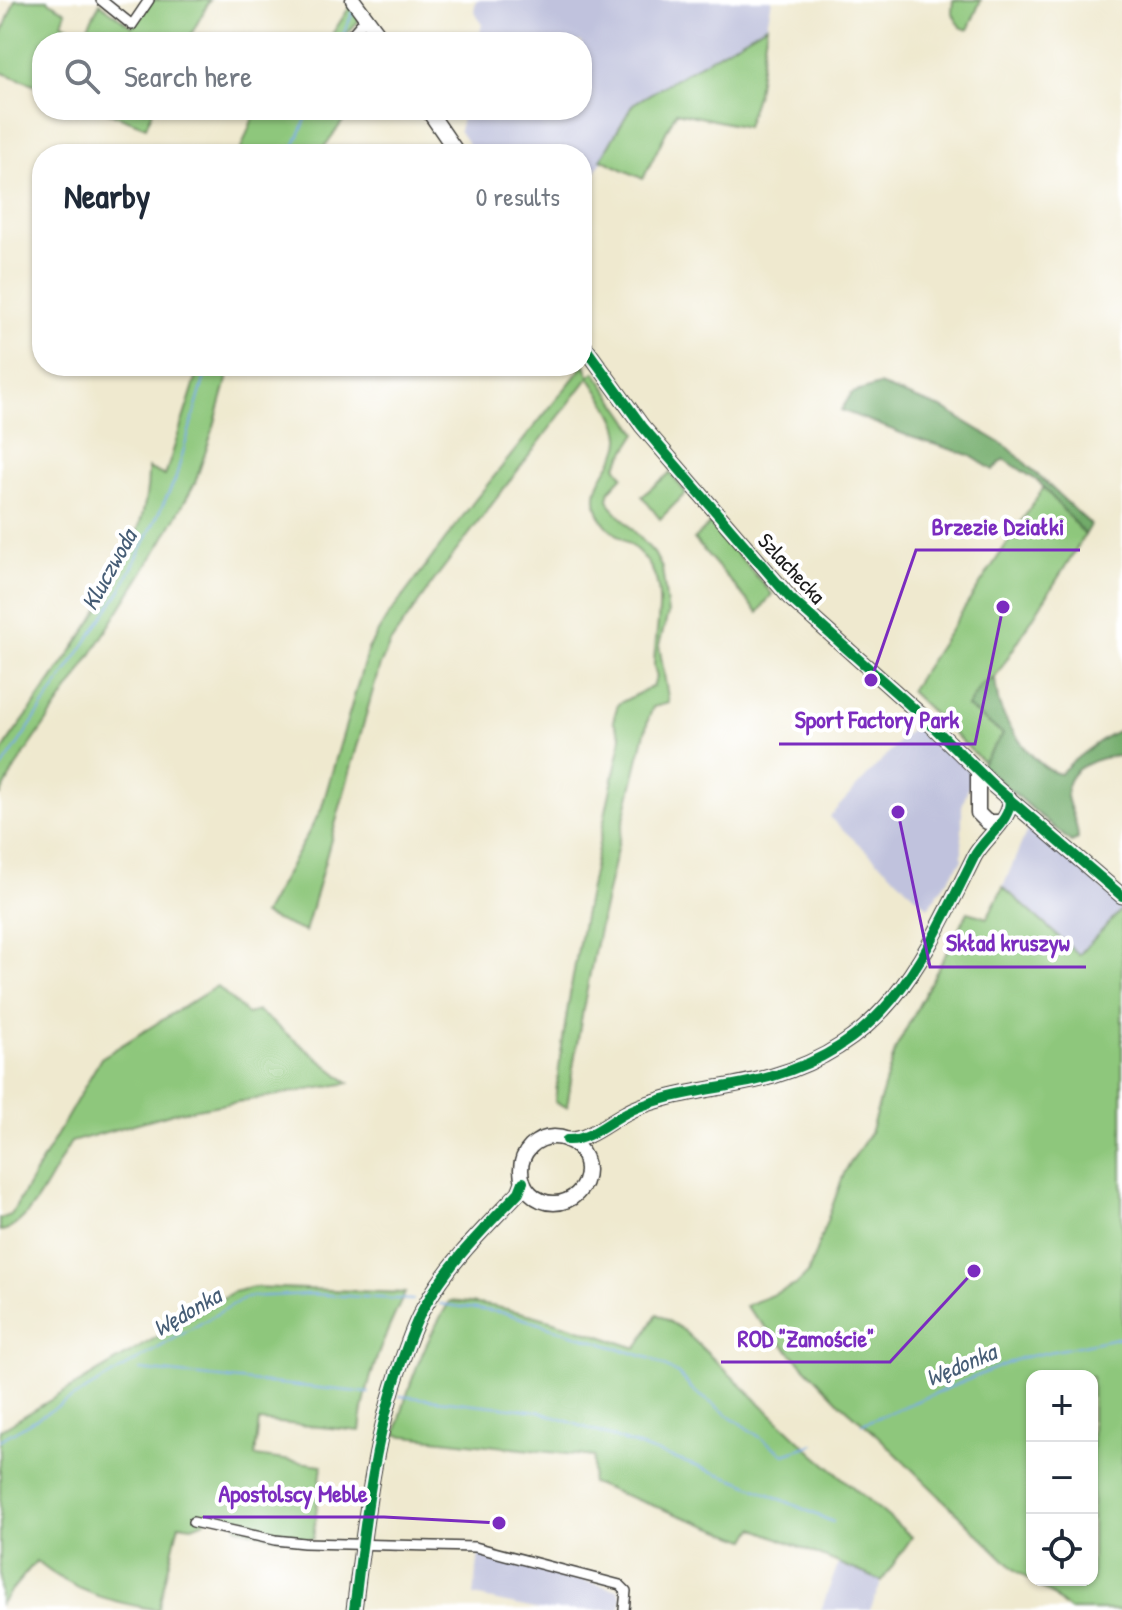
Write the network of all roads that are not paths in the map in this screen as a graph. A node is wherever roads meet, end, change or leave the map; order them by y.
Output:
1 (101, 0) edge
2 (149, 0) edge
3 (353, 0) edge
4 (365, 15) junction
5 (352, 32) edge
6 (377, 32) edge
7 (435, 120) edge
8 (451, 144) edge
9 (592, 357) edge
10 (978, 771) junction
11 (1005, 795) junction
12 (978, 798) junction
13 (980, 817) junction
14 (1031, 818) junction
15 (1003, 820) junction
16 (976, 852) junction
17 (1122, 896) edge
18 (599, 1129) junction
19 (567, 1140) junction
20 (586, 1163) junction
21 (523, 1182) junction
22 (536, 1198) junction
23 (501, 1211) junction
24 (193, 1522) dead end
25 (363, 1544) junction
26 (354, 1610) edge
27 (624, 1610) edge

1 - 2 street
3 - 4 street
4 - 5 street
4 - 6 street
7 - 8 street
9 - 10 street, Szlachecka
10 - 11 street, Szlachecka
10 - 12 street
11 - 12 street
11 - 14 street, Szlachecka
11 - 15 street
12 - 13 street
13 - 15 street
13 - 16 street
14 - 15 street
14 - 17 street, Szlachecka
15 - 16 street
16 - 18 street
18 - 19 street
18 - 20 street
19 - 20 street
19 - 21 street
20 - 22 street
21 - 22 street
21 - 23 street
22 - 23 street
23 - 25 street
24 - 25 street
25 - 26 street
25 - 27 street

